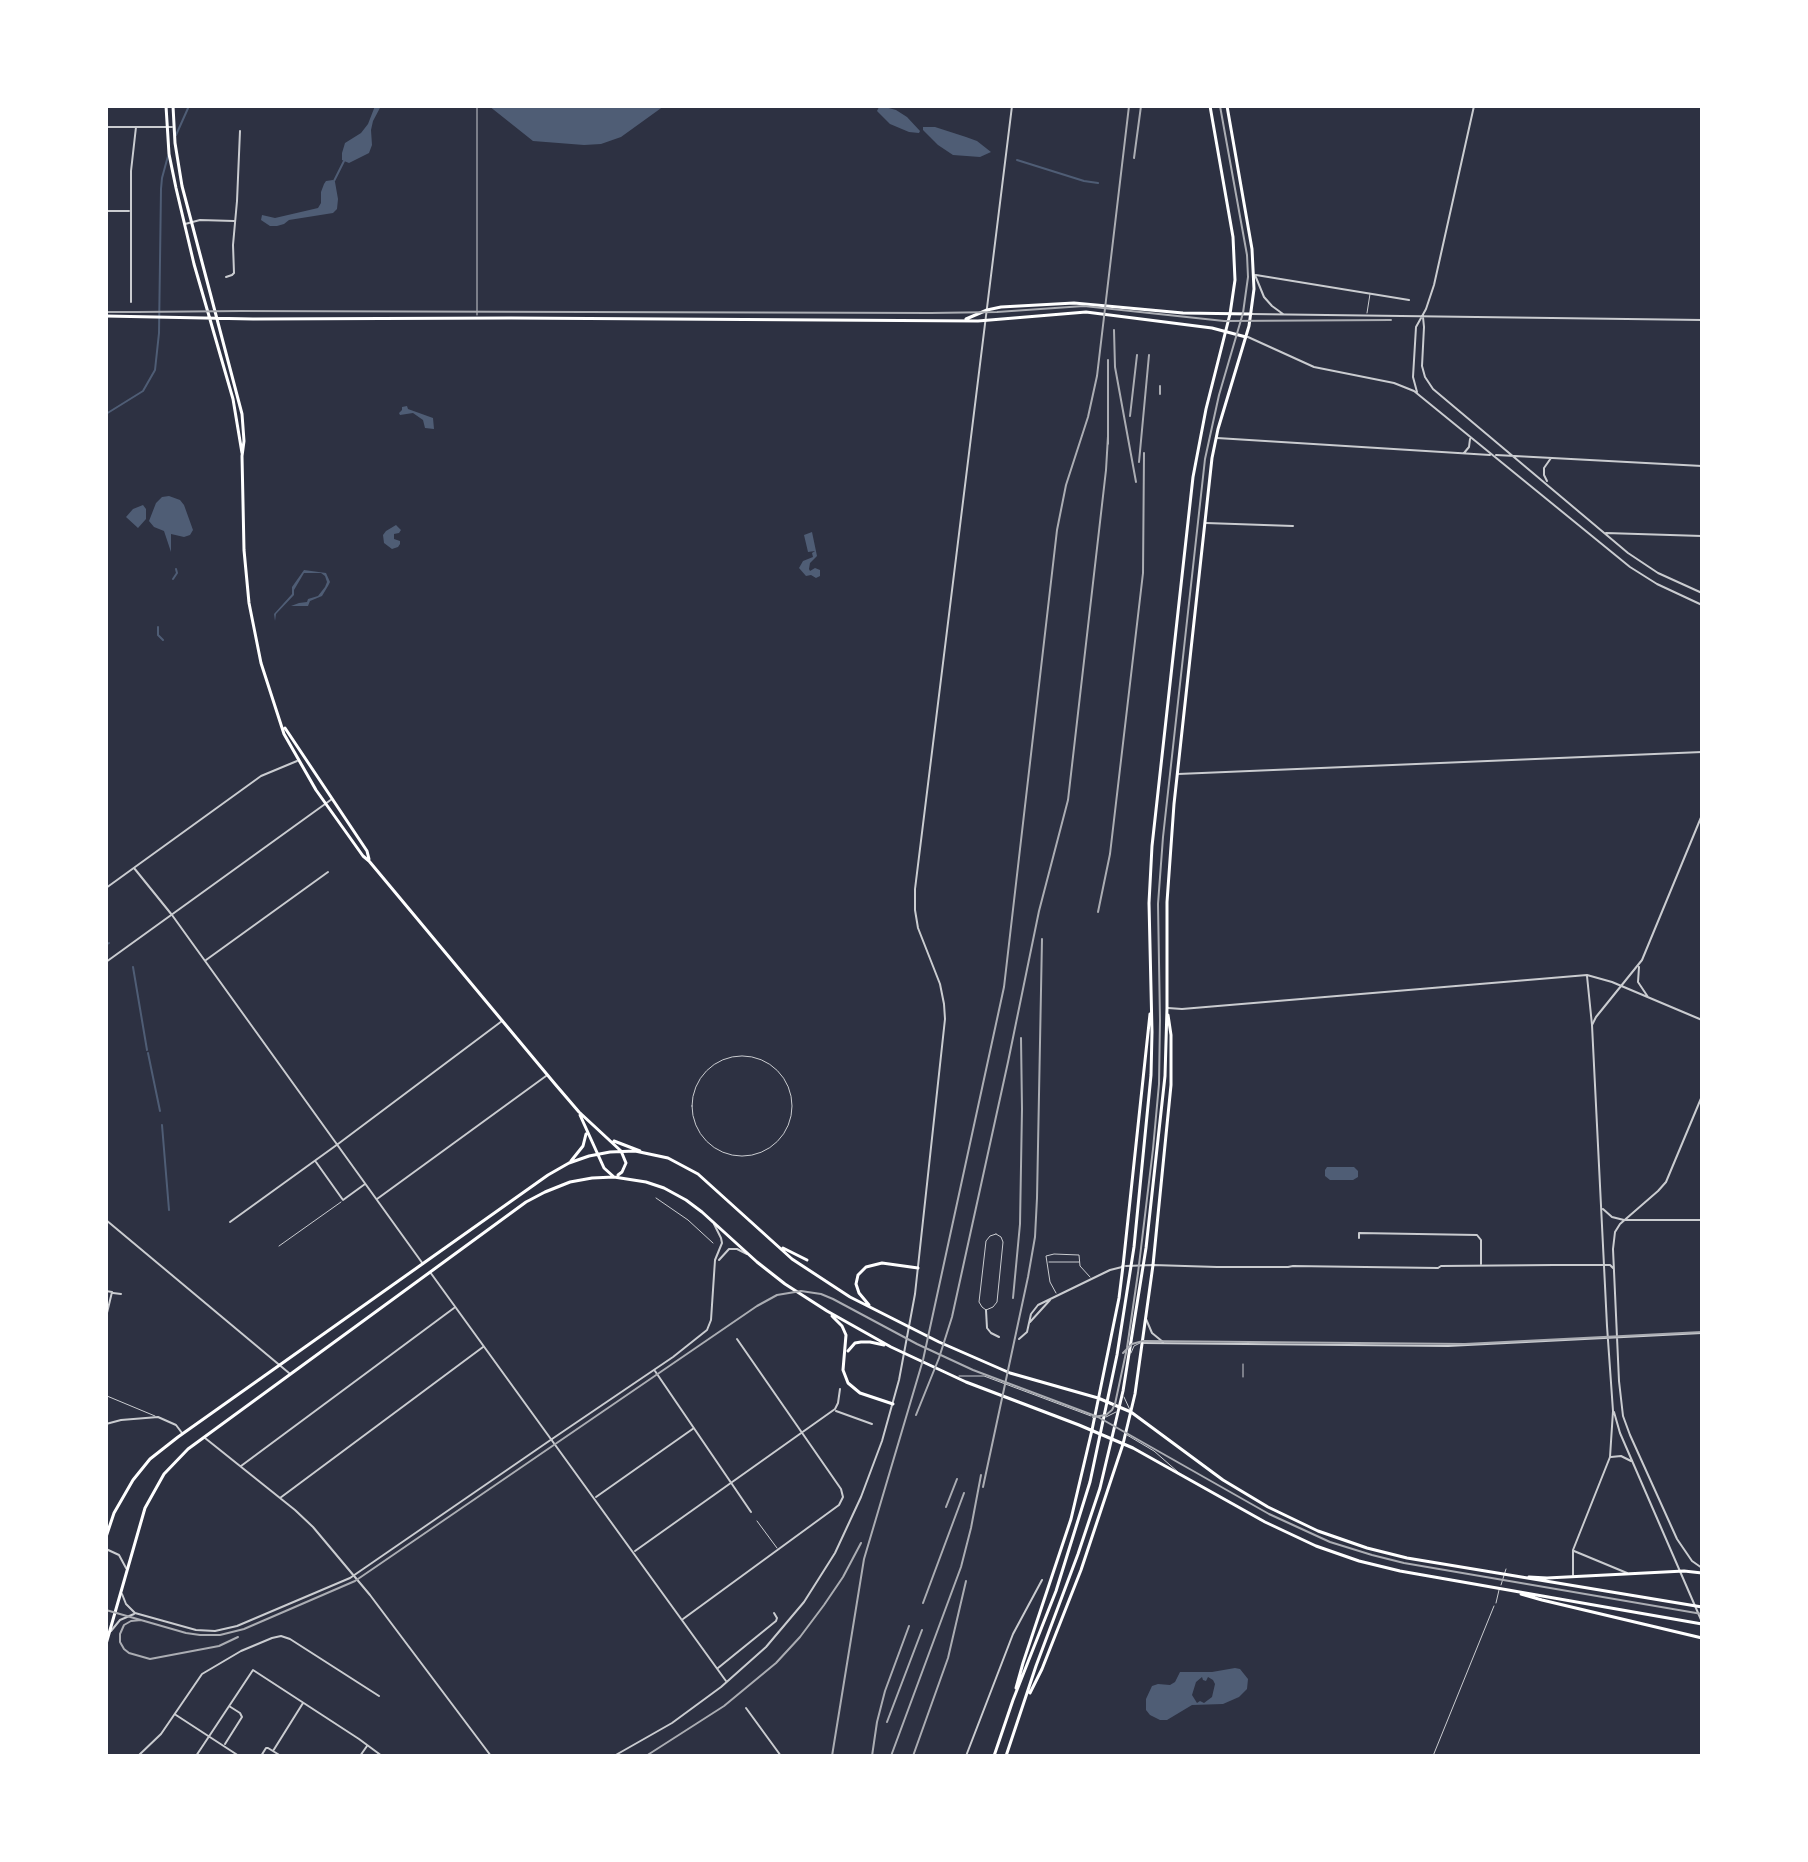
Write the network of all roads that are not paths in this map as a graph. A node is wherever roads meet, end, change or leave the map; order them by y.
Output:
1 (166, 106) edge
2 (173, 106) edge
3 (477, 106) edge
4 (1012, 106) edge
5 (1210, 106) edge
6 (1227, 106) edge
7 (1474, 106) edge
8 (106, 127) edge
9 (136, 127) junction
10 (167, 127) junction
11 (174, 130) junction
12 (240, 131) dead end
13 (106, 211) edge
14 (131, 211) junction
15 (235, 221) junction
16 (192, 222) junction
17 (184, 224) junction
18 (1255, 275) junction
19 (226, 277) dead end
20 (1370, 294) junction
21 (1409, 300) dead end
22 (131, 302) dead end
23 (987, 310) junction
24 (1230, 314) junction
25 (1251, 314) junction
26 (1284, 314) junction
27 (1367, 315) junction
28 (106, 316) edge
29 (1423, 316) junction
30 (210, 318) junction
31 (218, 318) junction
32 (477, 318) junction
33 (962, 320) junction
34 (986, 320) junction
35 (1702, 320) edge
36 (1226, 331) junction
37 (1246, 337) junction
38 (1424, 399) junction
39 (1470, 437) junction
40 (1215, 438) junction
41 (1464, 453) junction
42 (1493, 455) junction
43 (242, 456) junction
44 (1513, 456) junction
45 (1551, 457) junction
46 (1702, 466) edge
47 (1549, 485) junction
48 (1205, 522) junction
49 (1293, 526) dead end
50 (1605, 533) junction
51 (1702, 536) edge
52 (1702, 593) edge
53 (1702, 605) edge
54 (282, 725) junction
55 (1702, 752) edge
56 (298, 761) junction
57 (1177, 774) junction
58 (332, 799) junction
59 (325, 804) junction
60 (1702, 815) edge
61 (369, 861) junction
62 (134, 868) junction
63 (328, 872) dead end
64 (106, 888) edge
65 (172, 915) junction
66 (205, 961) junction
67 (106, 962) edge
68 (1639, 965) junction
69 (1587, 975) junction
70 (1621, 986) junction
71 (1649, 998) junction
72 (1151, 1006) junction
73 (1167, 1008) junction
74 (1702, 1020) edge
75 (502, 1021) junction
76 (1592, 1025) junction
77 (756, 1058) joint
78 (547, 1075) junction
79 (1702, 1096) edge
80 (579, 1112) junction
81 (587, 1130) junction
82 (610, 1140) junction
83 (338, 1144) junction
84 (621, 1151) junction
85 (641, 1151) junction
86 (598, 1154) junction
87 (315, 1161) junction
88 (569, 1163) junction
89 (614, 1177) junction
90 (366, 1184) junction
91 (656, 1198) dead end
92 (377, 1199) junction
93 (343, 1200) junction
94 (1601, 1208) junction
95 (711, 1219) junction
96 (106, 1220) edge
97 (1624, 1220) junction
98 (1702, 1220) edge
99 (230, 1222) dead end
100 (1359, 1238) dead end
101 (713, 1243) dead end
102 (776, 1245) junction
103 (279, 1246) dead end
104 (750, 1256) junction
105 (719, 1260) dead end
106 (807, 1260) dead end
107 (1079, 1262) junction
108 (1046, 1263) junction
109 (423, 1264) junction
110 (1153, 1265) junction
111 (1603, 1265) junction
112 (1123, 1266) junction
113 (1481, 1266) junction
114 (918, 1268) junction
115 (1614, 1268) junction
116 (430, 1272) junction
117 (1092, 1279) junction
118 (106, 1291) edge
119 (112, 1292) junction
120 (121, 1294) dead end
121 (1058, 1296) junction
122 (1050, 1300) junction
123 (455, 1307) junction
124 (875, 1310) junction
125 (986, 1310) junction
126 (827, 1311) junction
127 (106, 1317) edge
128 (1146, 1319) junction
129 (1029, 1323) junction
130 (1702, 1333) edge
131 (999, 1337) dead end
132 (1608, 1338) junction
133 (1617, 1338) junction
134 (737, 1339) dead end
135 (1019, 1339) dead end
136 (1142, 1343) junction
137 (1164, 1343) junction
138 (484, 1346) junction
139 (891, 1347) junction
140 (845, 1354) junction
141 (1243, 1364) dead end
142 (279, 1365) junction
143 (654, 1370) junction
144 (289, 1374) junction
145 (953, 1376) junction
146 (1243, 1377) dead end
147 (840, 1389) dead end
148 (1123, 1392) junction
149 (107, 1396) edge
150 (1098, 1398) junction
151 (893, 1404) junction
152 (1120, 1407) junction
153 (833, 1410) junction
154 (1613, 1411) junction
155 (1131, 1412) junction
156 (158, 1417) junction
157 (1094, 1418) junction
158 (1105, 1423) junction
159 (106, 1424) edge
160 (872, 1424) dead end
161 (1113, 1426) junction
162 (694, 1428) junction
163 (1092, 1430) junction
164 (801, 1432) junction
165 (183, 1434) junction
166 (1126, 1435) junction
167 (203, 1437) junction
168 (552, 1439) junction
169 (1123, 1444) junction
170 (1610, 1457) junction
171 (1633, 1463) junction
172 (241, 1466) junction
173 (1183, 1476) junction
174 (730, 1482) junction
175 (280, 1498) junction
176 (595, 1498) junction
177 (751, 1512) dead end
178 (757, 1521) dead end
179 (108, 1526) edge
180 (106, 1537) edge
181 (106, 1549) edge
182 (777, 1549) junction
183 (1573, 1550) junction
184 (633, 1552) junction
185 (1506, 1569) dead end
186 (127, 1570) junction
187 (1702, 1570) edge
188 (1680, 1572) junction
189 (1629, 1574) junction
190 (354, 1575) junction
191 (1517, 1576) junction
192 (1573, 1577) junction
193 (1042, 1580) dead end
194 (121, 1589) junction
195 (1514, 1591) junction
196 (1702, 1607) edge
197 (135, 1613) junction
198 (774, 1613) dead end
199 (682, 1620) junction
200 (1702, 1623) edge
201 (108, 1635) junction
202 (1702, 1638) edge
203 (106, 1644) edge
204 (717, 1669) junction
205 (727, 1682) junction
206 (379, 1696) dead end
207 (1013, 1700) junction
208 (303, 1702) junction
209 (1024, 1704) junction
210 (228, 1706) junction
211 (746, 1708) dead end
212 (175, 1715) junction
213 (208, 1736) junction
214 (368, 1745) junction
215 (223, 1746) junction
216 (273, 1751) junction
217 (138, 1756) edge
218 (196, 1756) edge
219 (239, 1756) edge
220 (261, 1756) edge
221 (281, 1756) edge
222 (360, 1756) edge
223 (382, 1756) edge
224 (491, 1756) edge
225 (614, 1756) edge
226 (781, 1756) edge
227 (966, 1756) edge
228 (994, 1756) edge
229 (1006, 1756) edge
230 (1433, 1756) edge

1 - 10 main road
2 - 11 main road
3 - 32 street
4 - 23 street
5 - 24 main road
6 - 18 main road
7 - 29 street
8 - 9 street
9 - 10 street
9 - 14 street
10 - 11 street
10 - 17 main road
11 - 16 main road
12 - 15 street
13 - 14 street
14 - 22 street
15 - 16 street
15 - 19 street
16 - 17 street
16 - 31 main road
17 - 30 main road
18 - 20 street
18 - 25 main road
18 - 26 street
20 - 21 street
20 - 27 street
23 - 24 main road
23 - 33 main road
23 - 34 street
24 - 25 main road
24 - 36 main road
25 - 26 street
25 - 37 main road
26 - 27 street
27 - 29 street
28 - 30 main road
29 - 35 street
29 - 38 street
29 - 44 street
30 - 31 main road
30 - 43 main road
31 - 32 main road
31 - 43 main road
32 - 33 main road
33 - 34 main road
34 - 36 main road
34 - 114 street
36 - 37 main road
36 - 72 main road
37 - 38 street
37 - 40 main road
38 - 39 street
39 - 41 street
39 - 42 street
40 - 41 street
40 - 48 main road
41 - 42 street
42 - 44 street
42 - 53 street
43 - 54 main road
44 - 45 street
44 - 47 street
45 - 46 street
45 - 47 street
47 - 50 street
48 - 49 street
48 - 57 main road
50 - 51 street
50 - 52 street
54 - 56 main road
54 - 58 main road
55 - 57 street
56 - 59 main road
56 - 62 street
57 - 73 main road
58 - 59 street
58 - 61 main road
59 - 61 main road
59 - 65 street
60 - 68 street
61 - 75 main road
62 - 64 street
62 - 65 street
63 - 66 street
65 - 66 street
65 - 67 street
66 - 83 street
68 - 70 street
68 - 71 street
69 - 70 street
69 - 73 street
69 - 76 street
70 - 71 street
70 - 76 street
71 - 74 street
72 - 112 main road
72 - 158 main road
73 - 110 main road
73 - 161 main road
75 - 78 main road
75 - 83 street
76 - 94 street
77 - 77 street
78 - 80 main road
78 - 92 street
79 - 97 street
80 - 81 main road
80 - 82 main road
81 - 86 main road
81 - 88 main road
82 - 84 main road
82 - 85 main road
83 - 87 street
83 - 90 street
84 - 85 main road
84 - 86 main road
84 - 89 main road
85 - 102 main road
86 - 88 main road
86 - 89 main road
87 - 93 street
87 - 99 street
88 - 109 main road
89 - 95 main road
89 - 116 main road
90 - 92 street
90 - 93 street
91 - 101 street
92 - 109 street
93 - 103 street
94 - 97 street
94 - 111 street
95 - 104 main road
95 - 143 street
96 - 142 street
97 - 98 street
97 - 115 street
100 - 113 street
102 - 106 main road
102 - 124 main road
104 - 105 street
104 - 126 main road
107 - 108 street
107 - 108 street
107 - 117 street
108 - 121 street
109 - 142 main road
110 - 112 street
110 - 113 street
110 - 128 main road
111 - 113 street
111 - 115 street
111 - 132 street
112 - 117 street
112 - 150 main road
114 - 124 main road
114 - 151 street
115 - 133 street
116 - 123 street
116 - 144 main road
117 - 121 street
118 - 119 street
119 - 120 street
119 - 127 street
121 - 122 street
122 - 129 street
122 - 129 street
123 - 138 street
123 - 172 street
124 - 150 main road
125 - 125 street
125 - 131 street
126 - 139 main road
126 - 140 main road
128 - 136 main road
128 - 137 street
129 - 135 street
130 - 133 street
132 - 133 street
132 - 137 street
132 - 154 street
133 - 187 street
134 - 164 street
136 - 137 street
136 - 148 street
136 - 155 main road
138 - 168 street
138 - 175 street
139 - 140 main road
139 - 145 main road
140 - 151 main road
141 - 146 street
142 - 144 street
142 - 165 main road
143 - 162 street
143 - 168 street
144 - 167 main road
145 - 157 street
145 - 163 main road
147 - 153 street
148 - 152 street
148 - 155 street
149 - 156 street
150 - 152 main road
150 - 157 main road
151 - 205 street
152 - 155 main road
152 - 157 street
153 - 160 street
153 - 164 street
154 - 170 street
154 - 171 street
155 - 166 main road
155 - 191 main road
156 - 159 street
156 - 165 street
157 - 158 street
157 - 163 main road
158 - 207 main road
161 - 166 street
161 - 209 main road
162 - 174 street
162 - 176 street
163 - 169 main road
163 - 207 main road
164 - 174 street
164 - 182 street
165 - 179 main road
166 - 169 main road
166 - 173 street
167 - 172 street
167 - 186 main road
168 - 176 street
168 - 190 street
169 - 173 main road
169 - 209 main road
170 - 171 street
170 - 183 street
171 - 188 street
172 - 175 street
173 - 195 main road
174 - 177 street
174 - 184 street
175 - 190 street
176 - 184 street
178 - 182 street
179 - 180 main road
181 - 186 street
182 - 199 street
183 - 189 street
183 - 192 street
184 - 199 street
185 - 230 street
186 - 194 main road
187 - 188 main road
188 - 189 main road
188 - 200 street
189 - 192 main road
190 - 197 street
190 - 224 street
191 - 192 main road
191 - 196 main road
193 - 227 street
194 - 197 street
194 - 201 main road
195 - 200 main road
195 - 202 main road
197 - 201 street
198 - 204 street
199 - 204 street
201 - 203 main road
204 - 205 street
205 - 225 street
206 - 212 street
207 - 228 main road
208 - 210 street
208 - 214 street
208 - 216 street
209 - 229 main road
210 - 213 street
210 - 215 street
211 - 226 street
212 - 213 street
212 - 217 street
213 - 215 street
213 - 218 street
214 - 222 street
214 - 223 street
215 - 219 street
216 - 220 street
216 - 221 street

